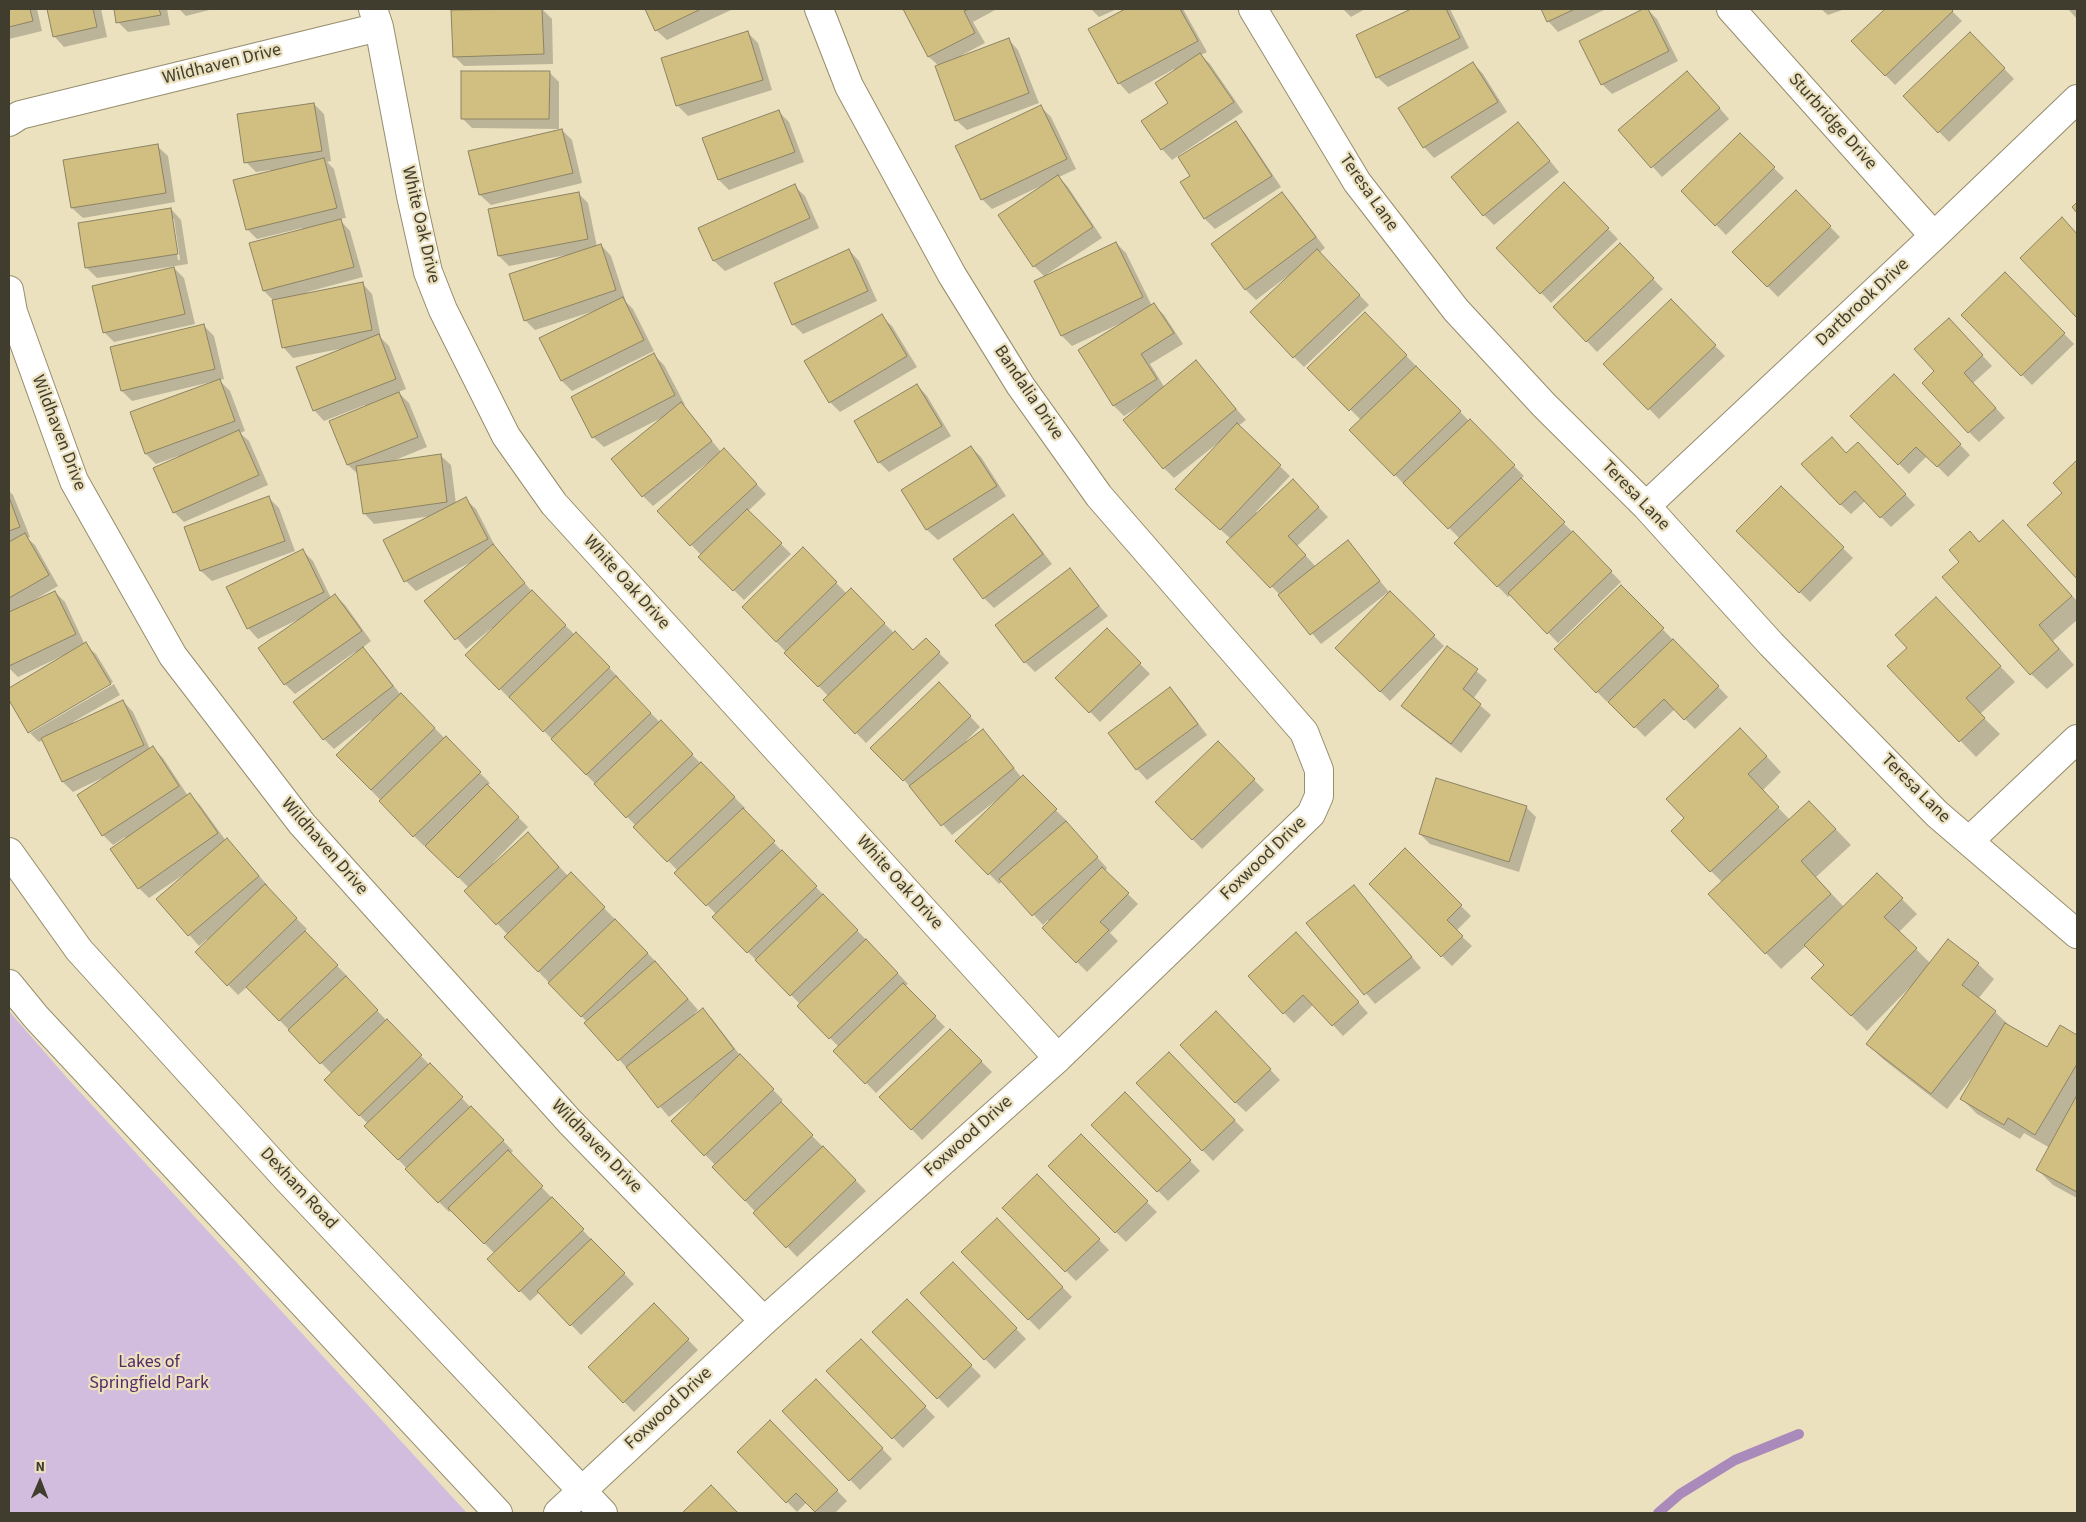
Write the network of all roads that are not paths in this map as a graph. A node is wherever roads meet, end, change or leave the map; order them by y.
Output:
1 (819, 9) edge
2 (1253, 9) edge
3 (1730, 9) edge
4 (376, 18) edge
5 (2077, 98) edge
6 (9, 122) edge
7 (1934, 236) junction
8 (9, 290) edge
9 (1646, 506) junction
10 (1304, 732) joint
11 (2077, 739) edge
12 (1969, 841) junction
13 (9, 852) edge
14 (2077, 934) edge
15 (9, 984) edge
16 (1058, 1058) junction
17 (764, 1321) junction
18 (582, 1491) junction
19 (498, 1513) edge
20 (558, 1513) edge
21 (603, 1513) edge

1 - 10 street, Bandalia Drive
2 - 9 street, Teresa Lane
3 - 7 street, Sturbridge Drive
4 - 6 street, Wildhaven Drive
4 - 16 street, White Oak Drive
5 - 7 street, Dartbrook Drive
7 - 9 street, Dartbrook Drive
8 - 17 street, Wildhaven Drive
9 - 12 street, Teresa Lane
10 - 16 street, Foxwood Drive
11 - 12 street
12 - 14 street, Teresa Lane
13 - 18 street, Dexham Road
15 - 19 street
16 - 17 street, Foxwood Drive
17 - 18 street, Foxwood Drive
18 - 20 street, Foxwood Drive
18 - 21 street, Dexham Road

